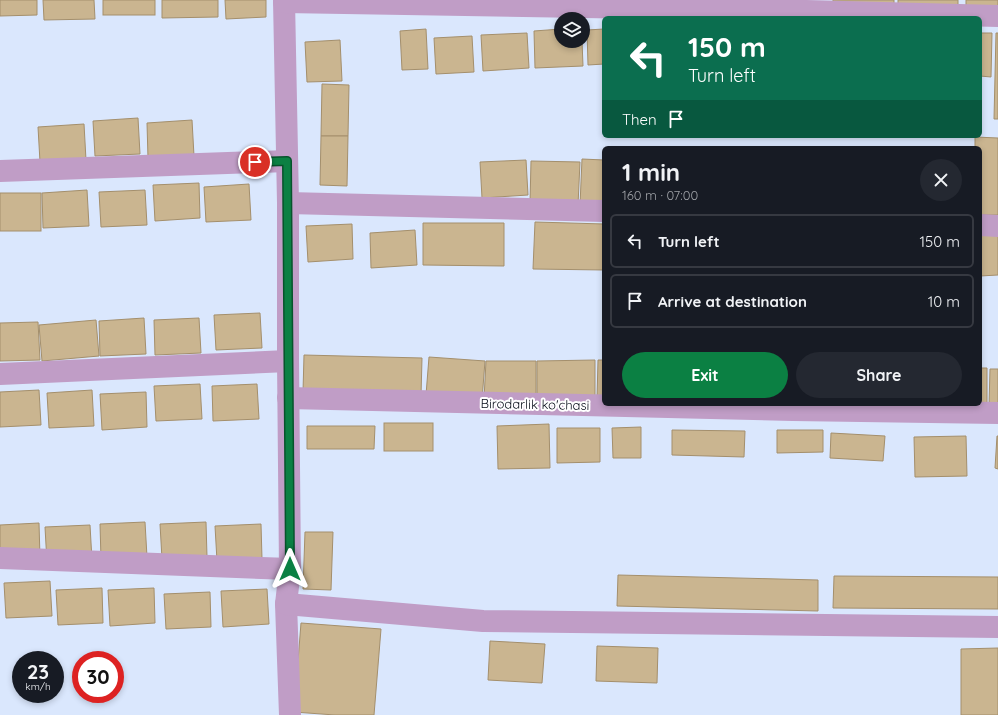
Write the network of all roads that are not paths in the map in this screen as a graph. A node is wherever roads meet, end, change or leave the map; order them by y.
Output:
1 (284, 1) edge
2 (998, 16) edge
3 (287, 161) junction
4 (0, 171) edge
5 (288, 203) junction
6 (602, 211) edge
7 (982, 225) edge
8 (998, 226) edge
9 (288, 361) junction
10 (0, 374) edge
11 (288, 398) junction
12 (602, 406) edge
13 (619, 406) edge
14 (998, 413) edge
15 (0, 558) edge
16 (290, 569) junction
17 (286, 604) junction
18 (998, 627) edge
19 (290, 715) edge

1 - 2 street
1 - 3 street
3 - 4 street
3 - 5 street
5 - 6 street
5 - 9 street
7 - 8 street
9 - 10 street
9 - 11 street
11 - 12 street, Birodarlik ko'chasi
11 - 16 street
13 - 14 street, Birodarlik ko'chasi
15 - 16 street
16 - 17 street
17 - 18 street
17 - 19 street

